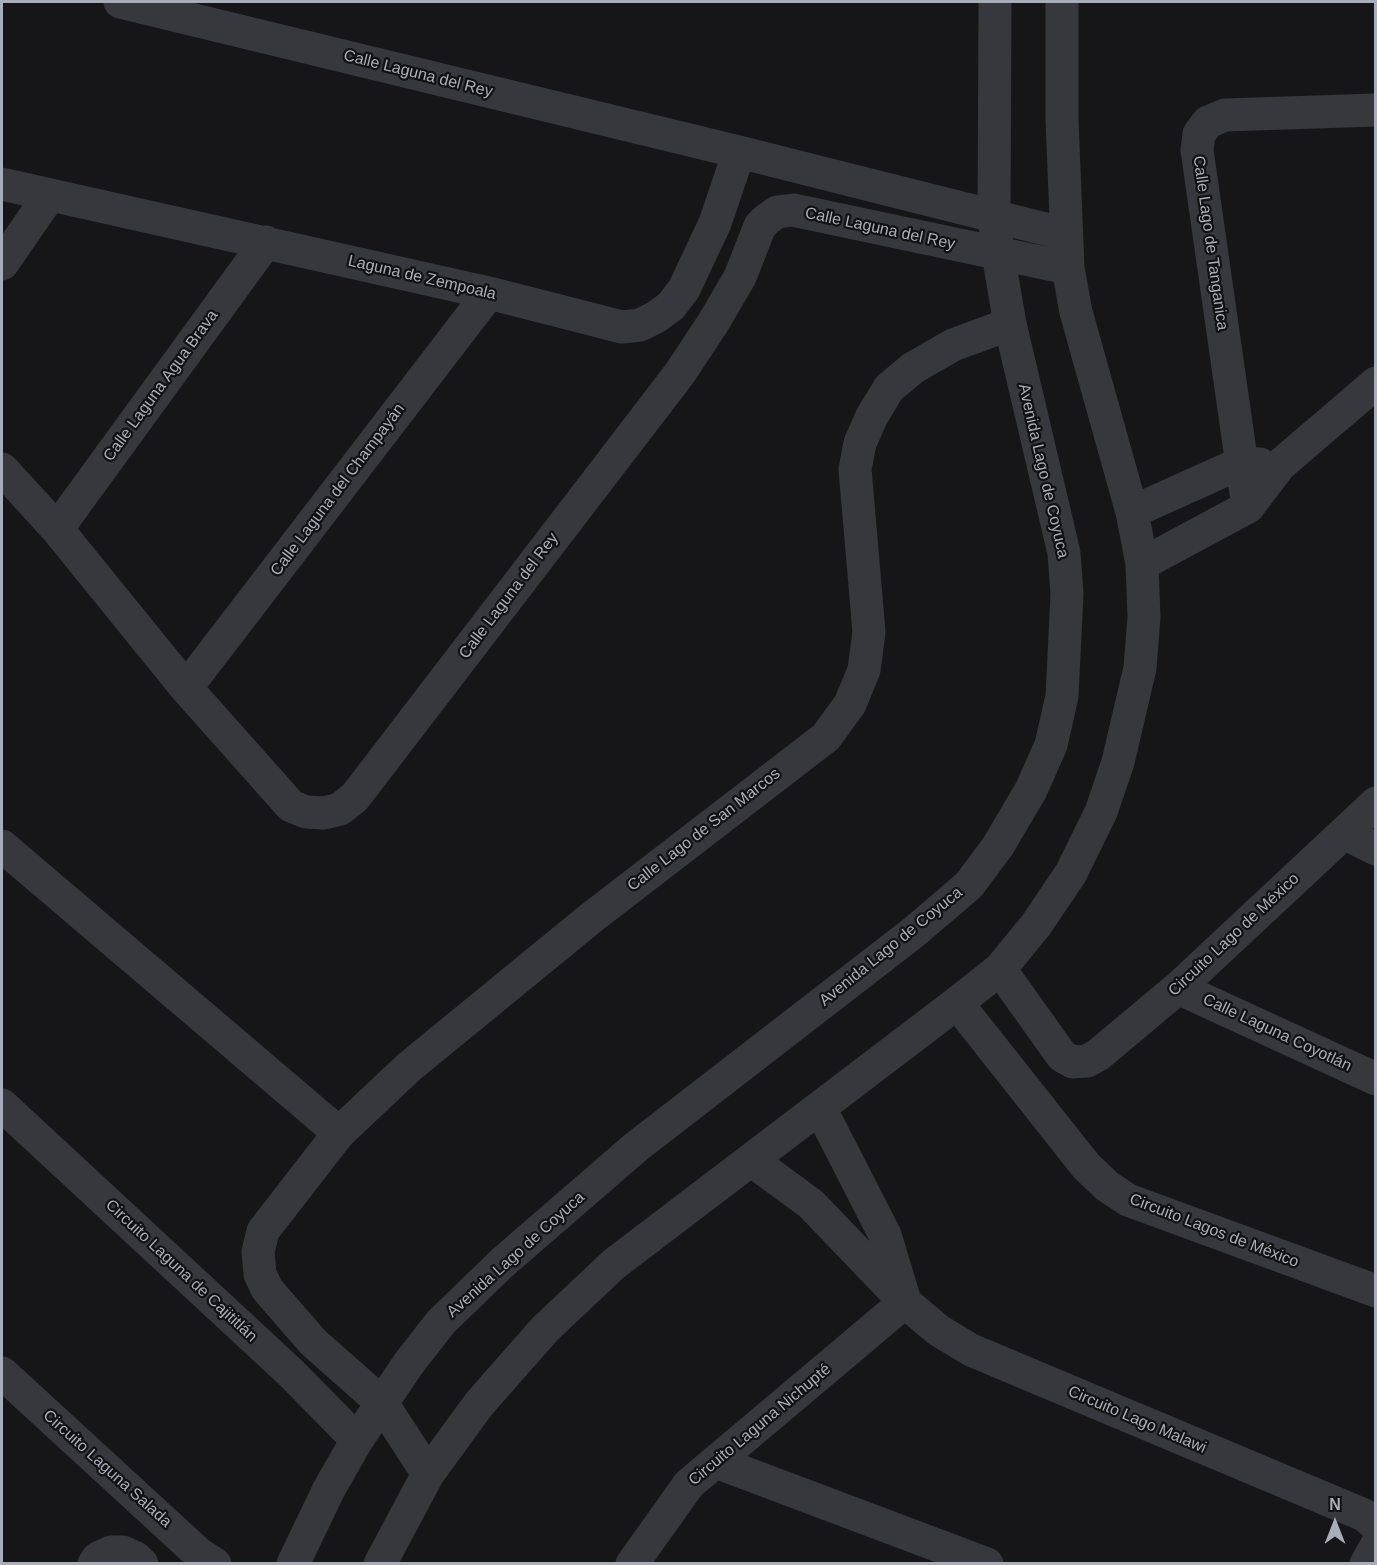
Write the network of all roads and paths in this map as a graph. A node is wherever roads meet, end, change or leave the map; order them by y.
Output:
1 (120, 2) edge
2 (995, 2) edge
3 (1062, 2) edge
4 (1376, 110) edge
5 (739, 152) junction
6 (2, 184) edge
7 (49, 196) junction
8 (994, 216) junction
9 (1065, 234) junction
10 (266, 242) junction
11 (998, 254) junction
12 (2, 264) edge
13 (1068, 268) junction
14 (489, 293) junction
15 (1010, 324) junction
16 (1376, 383) edge
17 (1241, 463) junction
18 (1280, 465) junction
19 (2, 469) edge
20 (1248, 507) junction
21 (1132, 512) junction
22 (57, 529) junction
23 (1142, 564) junction
24 (186, 688) junction
25 (1376, 803) edge
26 (1344, 833) junction
27 (2, 846) edge
28 (1376, 849) edge
29 (1000, 969) junction
30 (1178, 988) junction
31 (957, 1003) junction
32 (1376, 1079) edge
33 (2, 1105) edge
34 (820, 1108) junction
35 (339, 1133) junction
36 (751, 1160) junction
37 (1376, 1291) edge
38 (905, 1302) junction
39 (2, 1373) edge
40 (382, 1403) junction
41 (357, 1440) junction
42 (716, 1462) junction
43 (428, 1474) junction
44 (1376, 1525) edge
45 (1376, 1546) edge
46 (94, 1563) edge
47 (142, 1563) edge
48 (215, 1563) edge
49 (293, 1563) edge
50 (380, 1563) edge
51 (632, 1563) edge
52 (987, 1563) edge
53 (1366, 1563) edge

1 - 5 street, Calle Laguna del Rey
2 - 8 street, Avenida Lago de Coyuca
3 - 9 street
4 - 17 street, Calle Lago de Tanganica
5 - 8 street, Calle Laguna del Rey
5 - 14 street, Laguna de Zempoala
6 - 7 street, Laguna de Zempoala
7 - 10 street, Laguna de Zempoala
7 - 12 street
8 - 9 street, Calle Laguna del Rey
8 - 11 street, Avenida Lago de Coyuca
9 - 13 street
10 - 14 street, Laguna de Zempoala
10 - 22 street, Calle Laguna Agua Brava
11 - 13 street, Calle Laguna del Rey
11 - 15 street, Avenida Lago de Coyuca
11 - 24 street, Calle Laguna del Rey
13 - 21 street
14 - 24 street, Calle Laguna del Champayán
15 - 35 street, Calle Lago de San Marcos
15 - 40 street, Avenida Lago de Coyuca
16 - 18 street
17 - 18 street
17 - 20 street, Calle Lago de Tanganica
17 - 21 street
18 - 20 street
19 - 22 street, Calle Laguna del Rey
20 - 23 street
21 - 23 street
22 - 24 street, Calle Laguna del Rey
23 - 29 street
25 - 26 street, Circuito Lago de México
26 - 28 street
26 - 30 street, Circuito Lago de México
27 - 35 street
29 - 30 street, Circuito Lago de México
29 - 31 street
30 - 32 street, Calle Laguna Coyotlán
31 - 34 street
31 - 37 street, Circuito Lagos de México
33 - 41 street, Circuito Laguna de Cajititlán
34 - 36 street
34 - 38 street
35 - 40 street, Calle Lago de San Marcos
36 - 38 street, Circuito Lago Malawi
36 - 43 street
38 - 42 street, Circuito Laguna Nichupté
38 - 44 street, Circuito Lago Malawi
39 - 48 street, Circuito Laguna Salada
40 - 41 street, Avenida Lago de Coyuca
40 - 43 street
41 - 49 street, Avenida Lago de Coyuca
42 - 51 street, Circuito Laguna Nichupté
42 - 52 street
43 - 50 street
45 - 53 street
46 - 47 street

